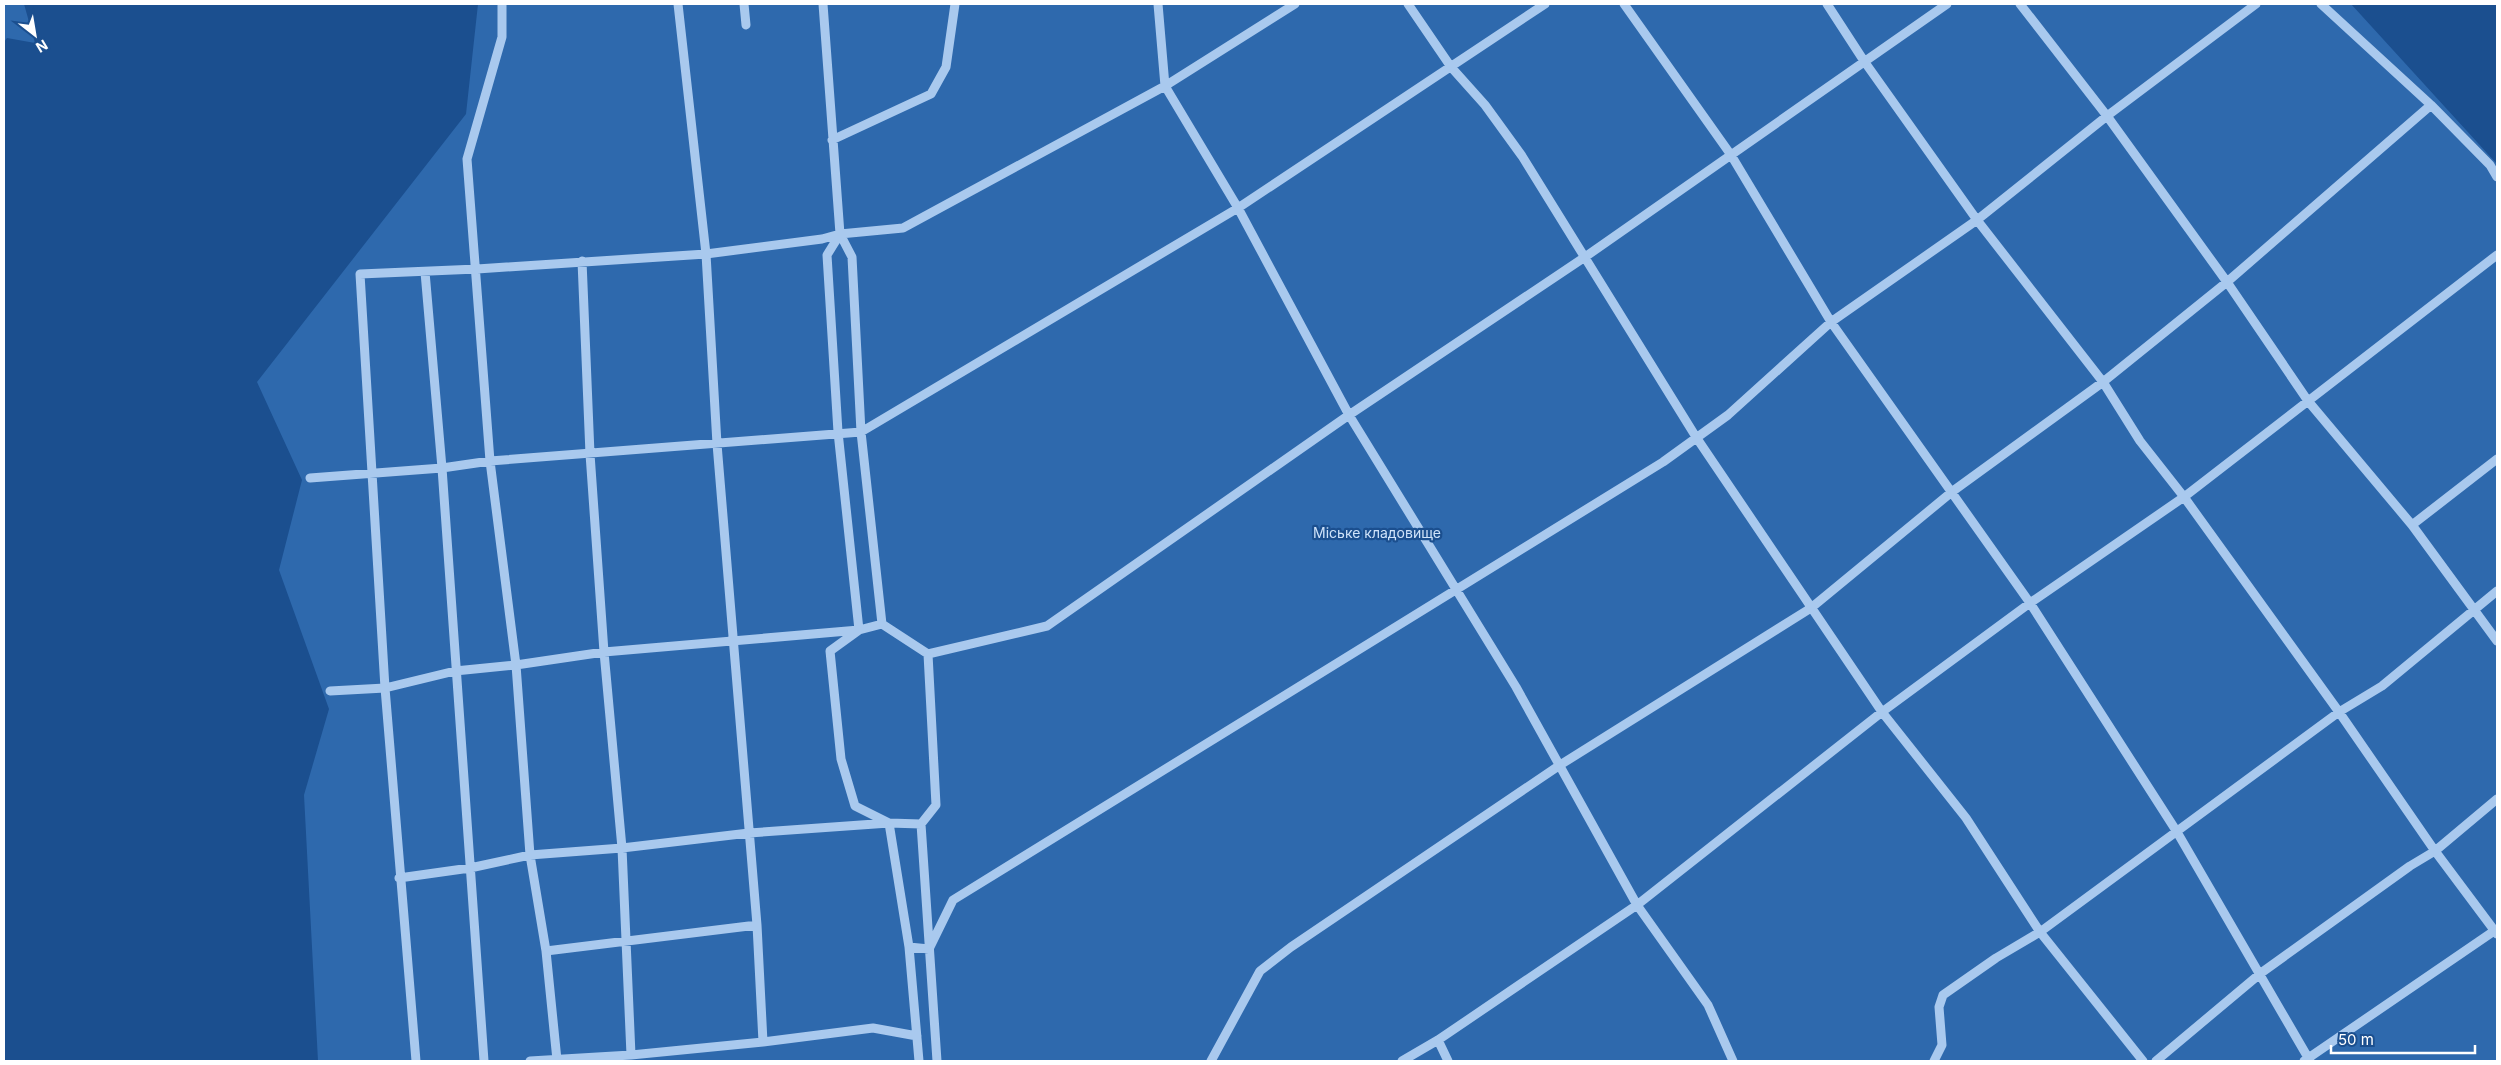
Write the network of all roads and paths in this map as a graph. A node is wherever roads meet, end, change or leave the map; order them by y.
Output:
1 (502, 4) edge
2 (678, 4) edge
3 (744, 4) edge
4 (823, 4) edge
5 (954, 4) edge
6 (1158, 4) edge
7 (1295, 4) edge
8 (1408, 4) edge
9 (1545, 4) edge
10 (1624, 4) edge
11 (1827, 4) edge
12 (1947, 4) edge
13 (2020, 4) edge
14 (2256, 4) edge
15 (2321, 4) edge
16 (746, 25) dead end
17 (1864, 61) junction
18 (1451, 67) junction
19 (1165, 86) junction
20 (2431, 105) junction
21 (2107, 116) junction
22 (832, 140) junction
23 (1731, 155) junction
24 (2497, 177) edge
25 (1238, 208) junction
26 (1977, 220) junction
27 (840, 234) junction
28 (706, 254) junction
29 (2497, 254) edge
30 (1585, 258) junction
31 (582, 260) junction
32 (477, 269) junction
33 (425, 272) junction
34 (2227, 282) junction
35 (1831, 322) junction
36 (2103, 382) junction
37 (2308, 401) junction
38 (1349, 415) junction
39 (838, 432) junction
40 (861, 432) junction
41 (1696, 437) junction
42 (717, 444) junction
43 (590, 454) junction
44 (2497, 459) edge
45 (490, 461) junction
46 (442, 468) junction
47 (371, 473) junction
48 (310, 478) dead end
49 (1953, 491) junction
50 (2184, 497) junction
51 (2412, 526) junction
52 (1456, 588) junction
53 (2497, 591) edge
54 (2030, 603) junction
55 (1811, 608) junction
56 (2474, 609) junction
57 (882, 624) junction
58 (859, 630) junction
59 (733, 641) junction
60 (2497, 641) edge
61 (604, 652) junction
62 (928, 654) junction
63 (516, 666) junction
64 (455, 671) junction
65 (385, 688) junction
66 (330, 691) dead end
67 (1882, 712) junction
68 (2339, 712) junction
69 (1560, 765) junction
70 (2497, 799) edge
71 (889, 824) junction
72 (921, 824) junction
73 (2177, 832) junction
74 (749, 833) junction
75 (622, 848) junction
76 (2435, 851) junction
77 (530, 855) junction
78 (470, 868) junction
79 (399, 878) junction
80 (1637, 905) junction
81 (757, 926) junction
82 (2496, 931) edge
83 (2040, 932) junction
84 (625, 941) junction
85 (909, 947) junction
86 (929, 949) junction
87 (546, 951) junction
88 (2261, 973) junction
89 (916, 1036) junction
90 (1438, 1040) junction
91 (763, 1042) junction
92 (631, 1055) junction
93 (557, 1060) junction
94 (2307, 1060) edge
95 (416, 1061) edge
96 (484, 1061) edge
97 (530, 1061) edge
98 (919, 1061) edge
99 (936, 1061) edge
100 (1211, 1061) edge
101 (1402, 1061) edge
102 (1448, 1061) edge
103 (1733, 1061) edge
104 (1934, 1061) edge
105 (2143, 1061) edge
106 (2156, 1061) edge

1 - 32 street
2 - 28 street
3 - 16 street
4 - 22 street
5 - 22 street
6 - 19 street
7 - 19 street
8 - 18 street
9 - 18 street
10 - 23 street
11 - 17 street
12 - 17 street
13 - 21 street
14 - 21 street
15 - 20 street
17 - 23 street
17 - 26 street
18 - 25 street
18 - 30 street
19 - 25 street
19 - 27 street
20 - 24 street
20 - 34 street
21 - 26 street
21 - 34 street
22 - 27 street
23 - 30 street
23 - 35 street
25 - 38 street
25 - 40 street
26 - 35 street
26 - 36 street
27 - 28 street
27 - 39 street
27 - 40 street
28 - 31 street
28 - 42 street
29 - 37 street
30 - 38 street
30 - 41 street
31 - 32 street
31 - 43 street
32 - 33 street
32 - 45 street
33 - 46 street
33 - 47 street
34 - 36 street
34 - 37 street
35 - 41 street
35 - 49 street
36 - 49 street
36 - 50 street
37 - 50 street
37 - 51 street
38 - 52 street
38 - 62 street
39 - 40 street
39 - 42 street
39 - 58 street
40 - 57 street
41 - 52 street
41 - 55 street
42 - 43 street
42 - 59 street
43 - 45 street
43 - 61 street
44 - 51 street
45 - 46 street
45 - 63 street
46 - 47 street
46 - 64 street
47 - 48 street
47 - 65 street
49 - 54 street
49 - 55 street
50 - 54 street
50 - 68 street
51 - 56 street
52 - 69 street
52 - 86 street
53 - 56 street
54 - 67 street
54 - 73 street
55 - 67 street
55 - 69 street
56 - 60 street
56 - 68 street
57 - 58 street
57 - 62 street
58 - 59 street
58 - 71 street
59 - 61 street
59 - 74 street
61 - 63 street
61 - 75 street
62 - 72 street
63 - 64 street
63 - 77 street
64 - 65 street
64 - 78 street
65 - 66 street
65 - 79 street
67 - 80 street
67 - 83 street
68 - 73 street
68 - 76 street
69 - 80 street
69 - 100 street
70 - 76 street
71 - 72 street
71 - 74 street
71 - 85 street
72 - 86 street
73 - 83 street
73 - 88 street
74 - 75 street
74 - 81 street
75 - 77 street
75 - 84 street
76 - 82 street
76 - 88 street
77 - 78 street
77 - 87 street
78 - 79 street
78 - 96 street
79 - 95 street
80 - 90 street
80 - 103 street
81 - 84 street
81 - 91 street
82 - 94 street
83 - 104 street
83 - 105 street
84 - 87 street
84 - 92 street
85 - 86 street
85 - 89 street
86 - 99 street
87 - 93 street
88 - 94 street
88 - 106 street
89 - 91 street
89 - 98 street
90 - 101 street
90 - 102 street
91 - 92 street
92 - 93 street
93 - 97 street

